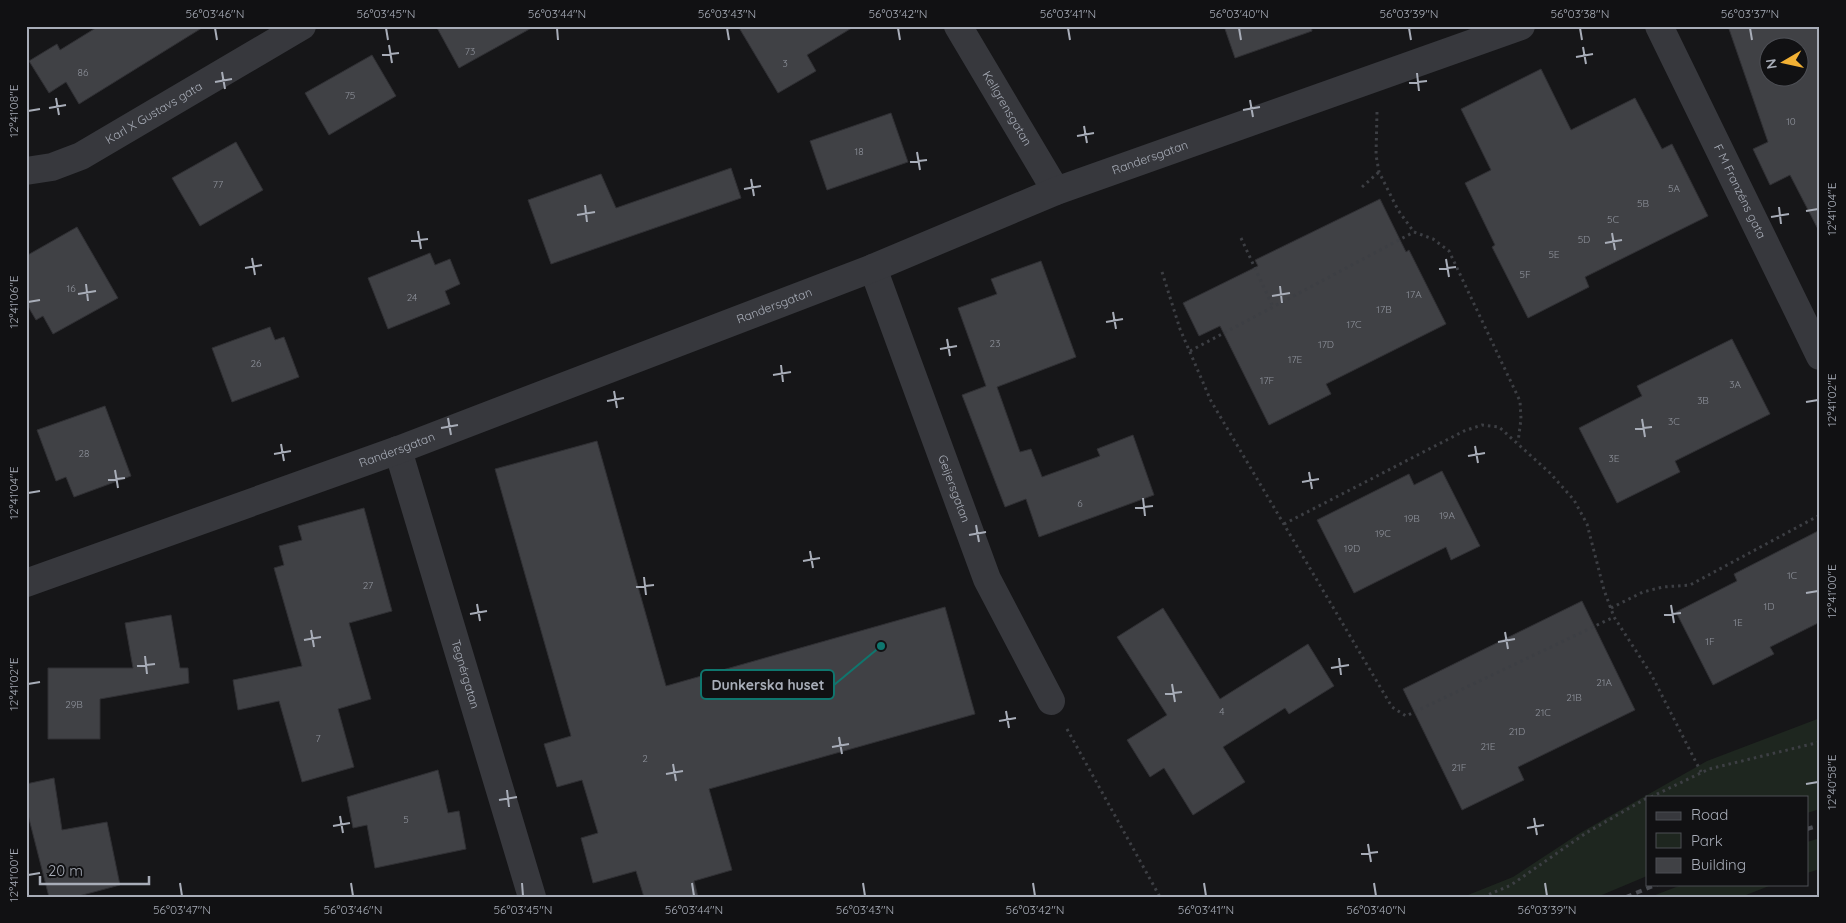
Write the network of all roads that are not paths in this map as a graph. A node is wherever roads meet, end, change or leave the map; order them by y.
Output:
1 (302, 26) edge
2 (958, 26) edge
3 (1521, 26) edge
4 (1659, 26) edge
5 (26, 172) edge
6 (1056, 191) junction
7 (874, 268) junction
8 (1820, 356) edge
9 (398, 450) junction
10 (26, 583) edge
11 (1051, 701) road end
12 (532, 897) edge

1 - 5 street, Karl X Gustavs gata
2 - 6 street, Kellgrensgatan
3 - 6 street, Randersgatan
4 - 8 street, F M Franzéns gata
6 - 7 street, Randersgatan
7 - 9 street, Randersgatan
7 - 11 street, Geijersgatan
9 - 10 street, Randersgatan
9 - 12 street, Tegnérgatan

